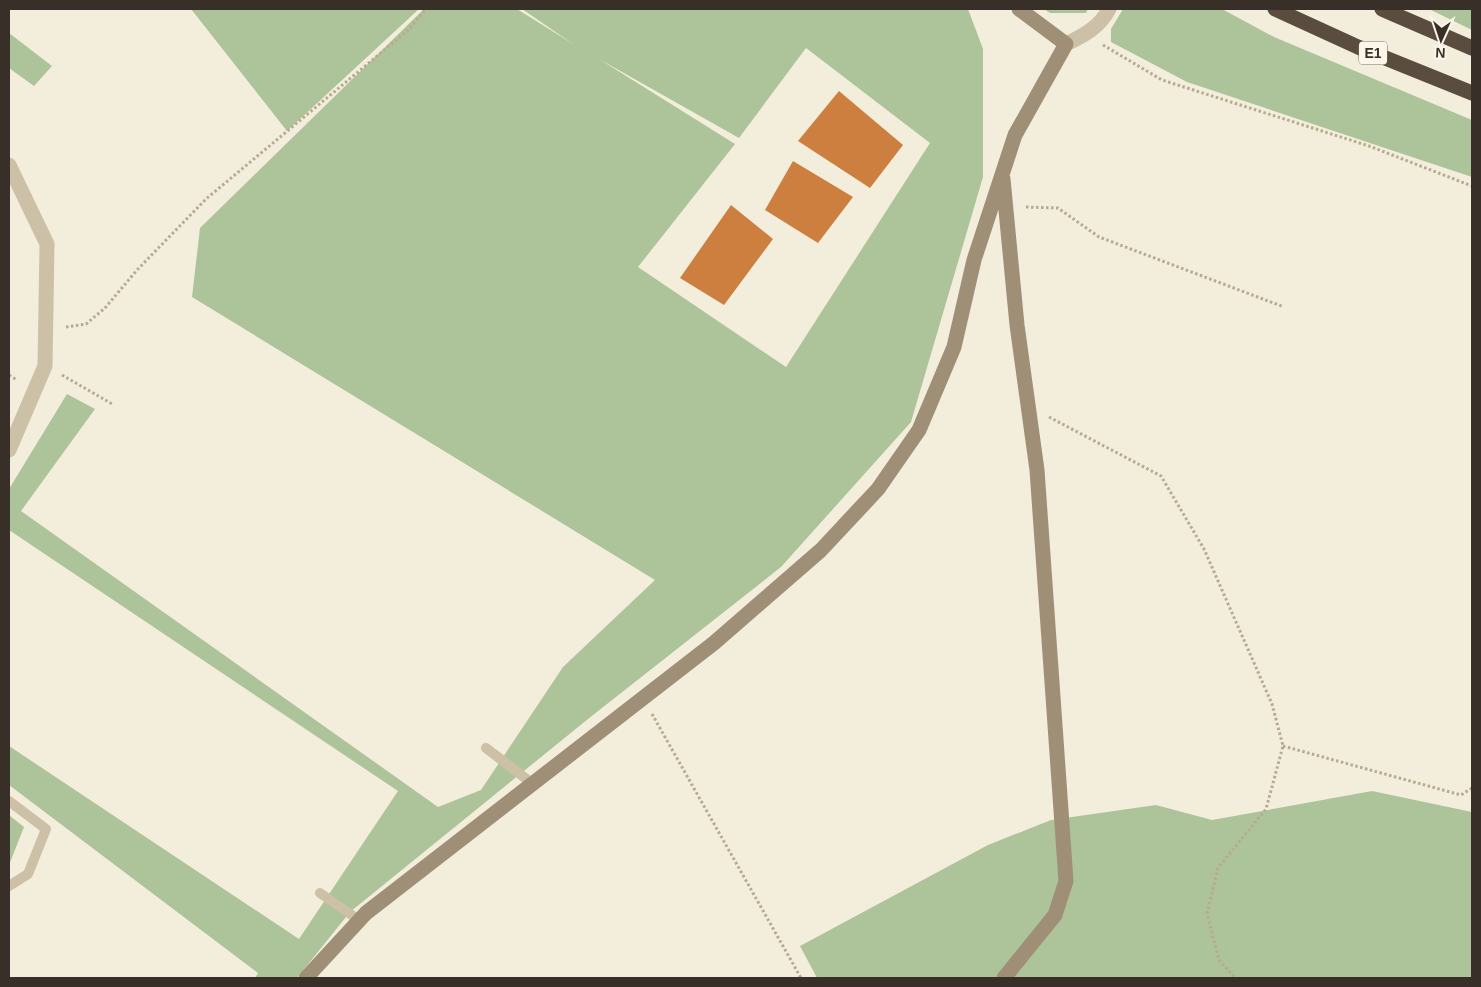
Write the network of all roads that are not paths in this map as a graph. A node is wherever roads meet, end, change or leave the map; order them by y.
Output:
1 (1020, 9) edge
2 (1276, 9) edge
3 (1382, 9) edge
4 (1107, 13) edge
5 (1066, 44) junction
6 (1472, 48) edge
7 (1472, 93) edge
8 (9, 165) edge
9 (1002, 173) junction
10 (9, 450) edge
11 (486, 748) dead end
12 (533, 784) junction
13 (9, 801) edge
14 (9, 886) edge
15 (320, 893) dead end
16 (359, 920) junction
17 (306, 978) edge
18 (1004, 978) edge

1 - 5 street
2 - 7 highway, E1
3 - 6 highway
4 - 5 street
5 - 9 street
8 - 10 street
9 - 12 street
9 - 18 street
11 - 12 lane
12 - 16 street
13 - 14 lane
15 - 16 lane
16 - 17 street

